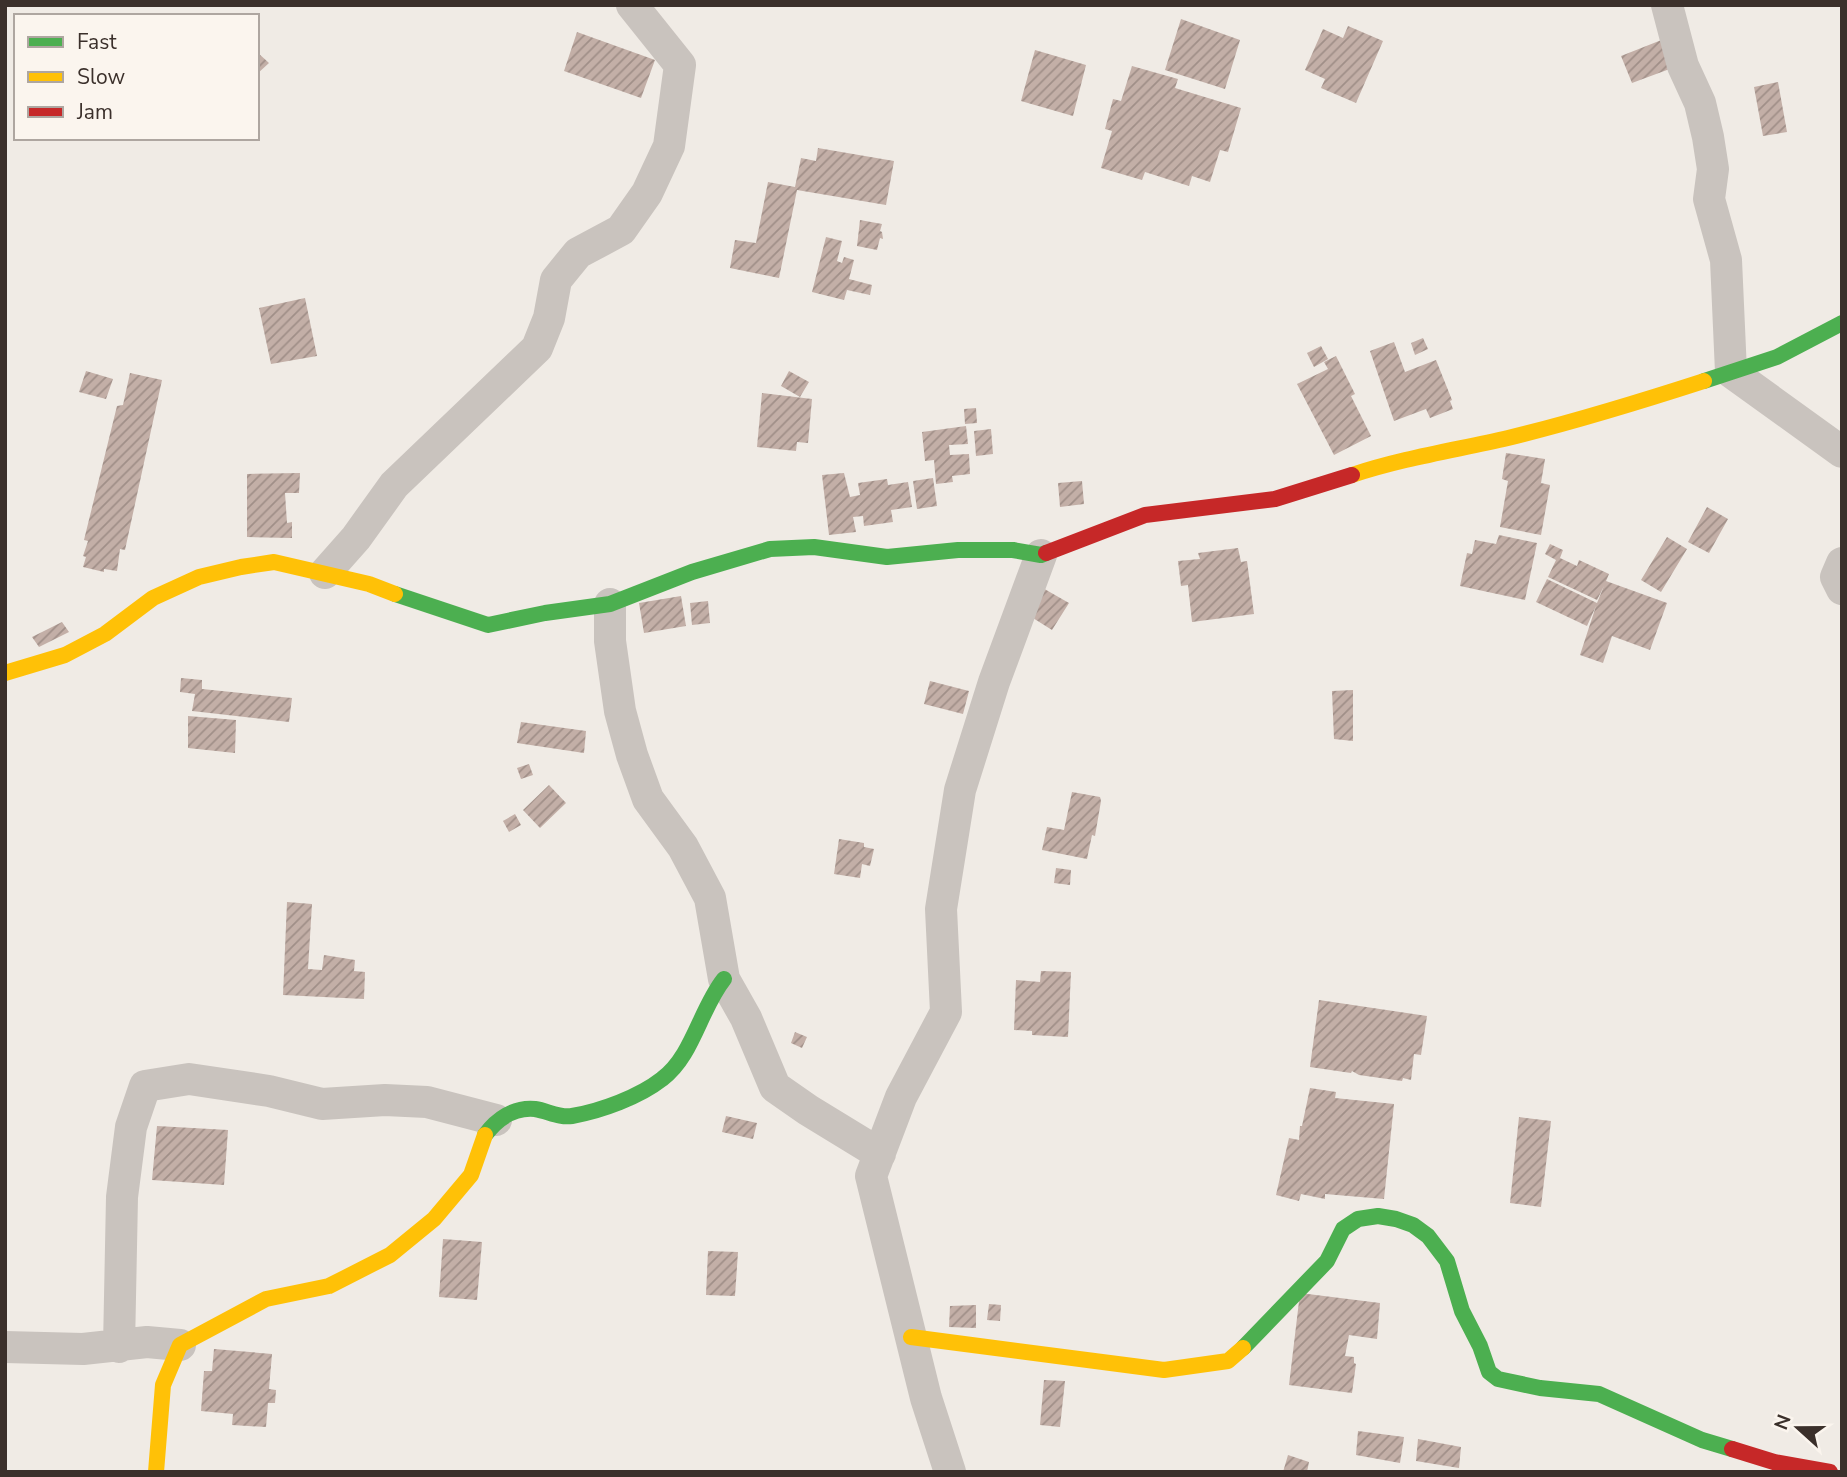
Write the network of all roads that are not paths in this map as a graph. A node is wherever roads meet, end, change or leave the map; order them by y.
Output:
1 (632, 5) edge
2 (1667, 5) edge
3 (1842, 323) edge
4 (1731, 372) junction
5 (1842, 452) edge
6 (1041, 555) junction
7 (1842, 564) edge
8 (325, 573) junction
9 (1842, 589) edge
10 (610, 604) junction
11 (5, 673) edge
12 (724, 979) junction
13 (496, 1120) junction
14 (880, 1154) junction
15 (911, 1337) junction
16 (180, 1345) junction
17 (5, 1347) edge
18 (119, 1347) junction
19 (156, 1472) edge
20 (950, 1472) edge
21 (1830, 1472) edge

1 - 8 street
2 - 4 street
3 - 4 street
4 - 5 street
4 - 6 street
6 - 10 street
6 - 14 street
7 - 9 street
8 - 10 street
8 - 11 street
10 - 12 street
12 - 13 street
12 - 14 street
13 - 16 street
13 - 18 street
14 - 15 street
15 - 20 street
15 - 21 street
16 - 18 street
16 - 19 street
17 - 18 street

